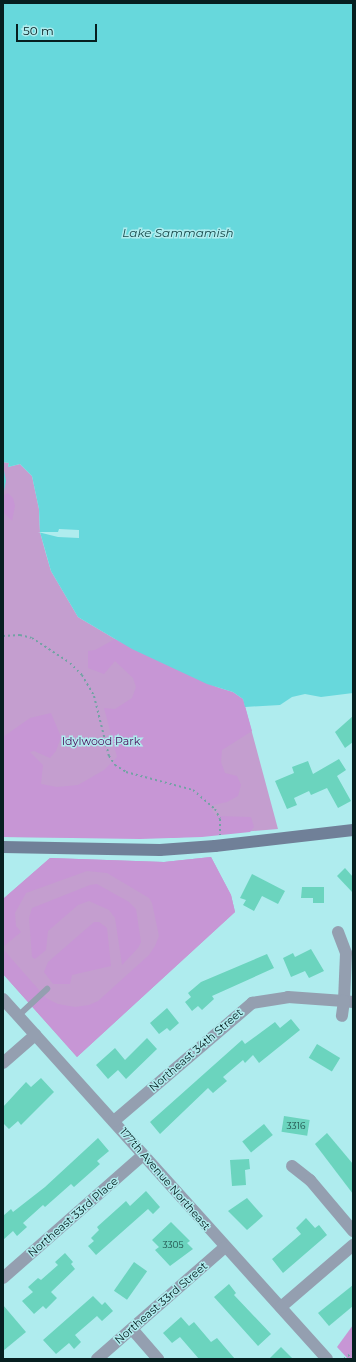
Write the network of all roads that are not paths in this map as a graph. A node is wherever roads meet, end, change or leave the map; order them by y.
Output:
1 (353, 830) edge
2 (3, 847) edge
3 (338, 932) dead end
4 (47, 989) dead end
5 (3, 999) edge
6 (348, 1001) edge
7 (18, 1016) junction
8 (342, 1016) dead end
9 (35, 1035) junction
10 (3, 1063) edge
11 (114, 1121) junction
12 (143, 1155) junction
13 (292, 1166) dead end
14 (353, 1231) edge
15 (353, 1244) edge
16 (224, 1248) junction
17 (3, 1278) edge
18 (281, 1308) junction
19 (132, 1329) junction
20 (97, 1359) edge
21 (158, 1359) edge
22 (327, 1359) edge

1 - 2 main road
3 - 6 street
4 - 7 lane
5 - 7 street, 177th Avenue Northeast
6 - 8 street
6 - 11 street, Northeast 34th Street
7 - 9 street, 177th Avenue Northeast
9 - 10 street
9 - 11 street, 177th Avenue Northeast
11 - 12 street, 177th Avenue Northeast
12 - 16 street, 177th Avenue Northeast
12 - 17 street, Northeast 33rd Place
13 - 14 street
15 - 18 street
16 - 18 street, 177th Avenue Northeast
16 - 19 street, Northeast 33rd Street
18 - 22 street, 177th Avenue Northeast
19 - 20 street, Northeast 33rd Street
19 - 21 street

